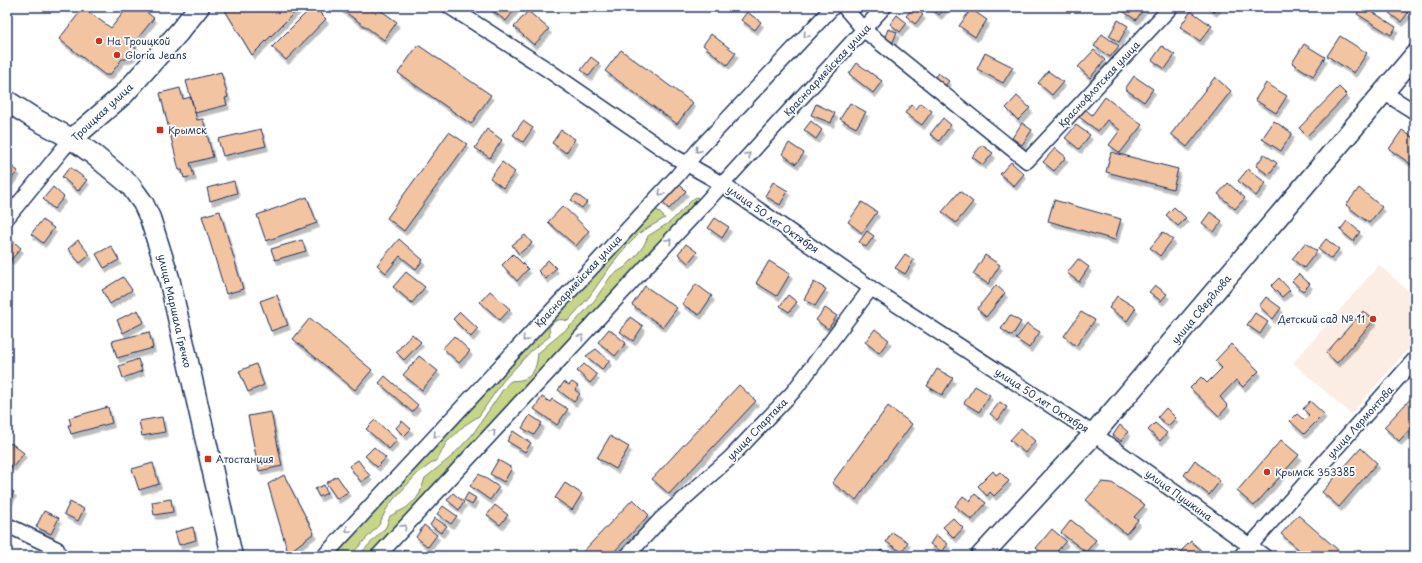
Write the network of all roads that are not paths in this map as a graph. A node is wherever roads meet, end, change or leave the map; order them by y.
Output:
1 (199, 7) edge
2 (450, 7) edge
3 (833, 7) edge
4 (844, 7) edge
5 (884, 7) edge
6 (1171, 7) edge
7 (864, 30) junction
8 (1415, 56) edge
9 (1384, 92) junction
10 (7, 101) edge
11 (1415, 112) edge
12 (72, 139) junction
13 (687, 164) junction
14 (722, 184) junction
15 (7, 218) edge
16 (871, 288) junction
17 (1415, 359) edge
18 (1094, 434) junction
19 (7, 525) edge
20 (57, 549) dead end
21 (1245, 551) edge
22 (232, 556) edge
23 (324, 556) edge
24 (378, 556) edge
25 (626, 556) edge
26 (981, 556) edge
27 (1264, 556) edge

1 - 12 main road, Троицкая улица
2 - 13 street, улица 50 лет Октября
3 -> 13 street, Красноармейская улица
4 - 7 street
5 - 7 street, Красноармейская улица
6 - 7 street, Краснофлотская улица
14 -> 7 street, Красноармейская улица
8 - 9 main road, улица Свердлова
9 - 11 street
9 - 18 main road, улица Свердлова
10 - 12 main road, улица Маршала Гречко
12 - 15 street, Троицкая улица
12 - 22 main road, улица Маршала Гречко
13 - 14 street, улица 50 лет Октября
13 -> 23 street, Красноармейская улица
14 - 16 street, улица 50 лет Октября
24 -> 14 street, Красноармейская улица
16 - 18 street, улица 50 лет Октября
16 - 25 street, улица Спартака
17 - 21 street, улица Лермонтова
18 - 21 street, улица Пушкина
18 - 26 main road, улица Свердлова
19 - 20 street
21 - 27 street, улица Пушкина

